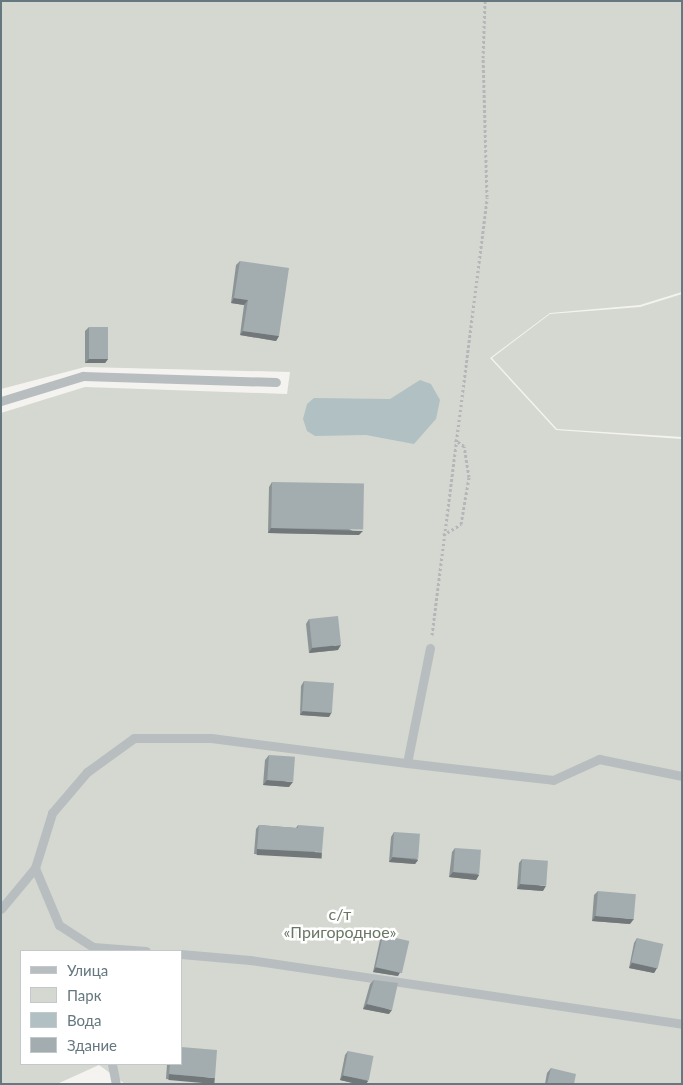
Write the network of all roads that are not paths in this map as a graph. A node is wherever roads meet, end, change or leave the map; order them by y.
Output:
1 (276, 382) dead end
2 (1, 402) edge
3 (430, 648) road end
4 (407, 763) junction
5 (682, 776) edge
6 (35, 868) junction
7 (1, 909) edge
8 (93, 949) edge
9 (120, 950) edge
10 (182, 954) edge
11 (682, 1024) edge
12 (112, 1065) edge
13 (116, 1084) edge

1 - 2 street
3 - 4 street
4 - 5 street
4 - 6 street
6 - 7 street
6 - 8 street
8 - 9 street
10 - 11 street
12 - 13 street

